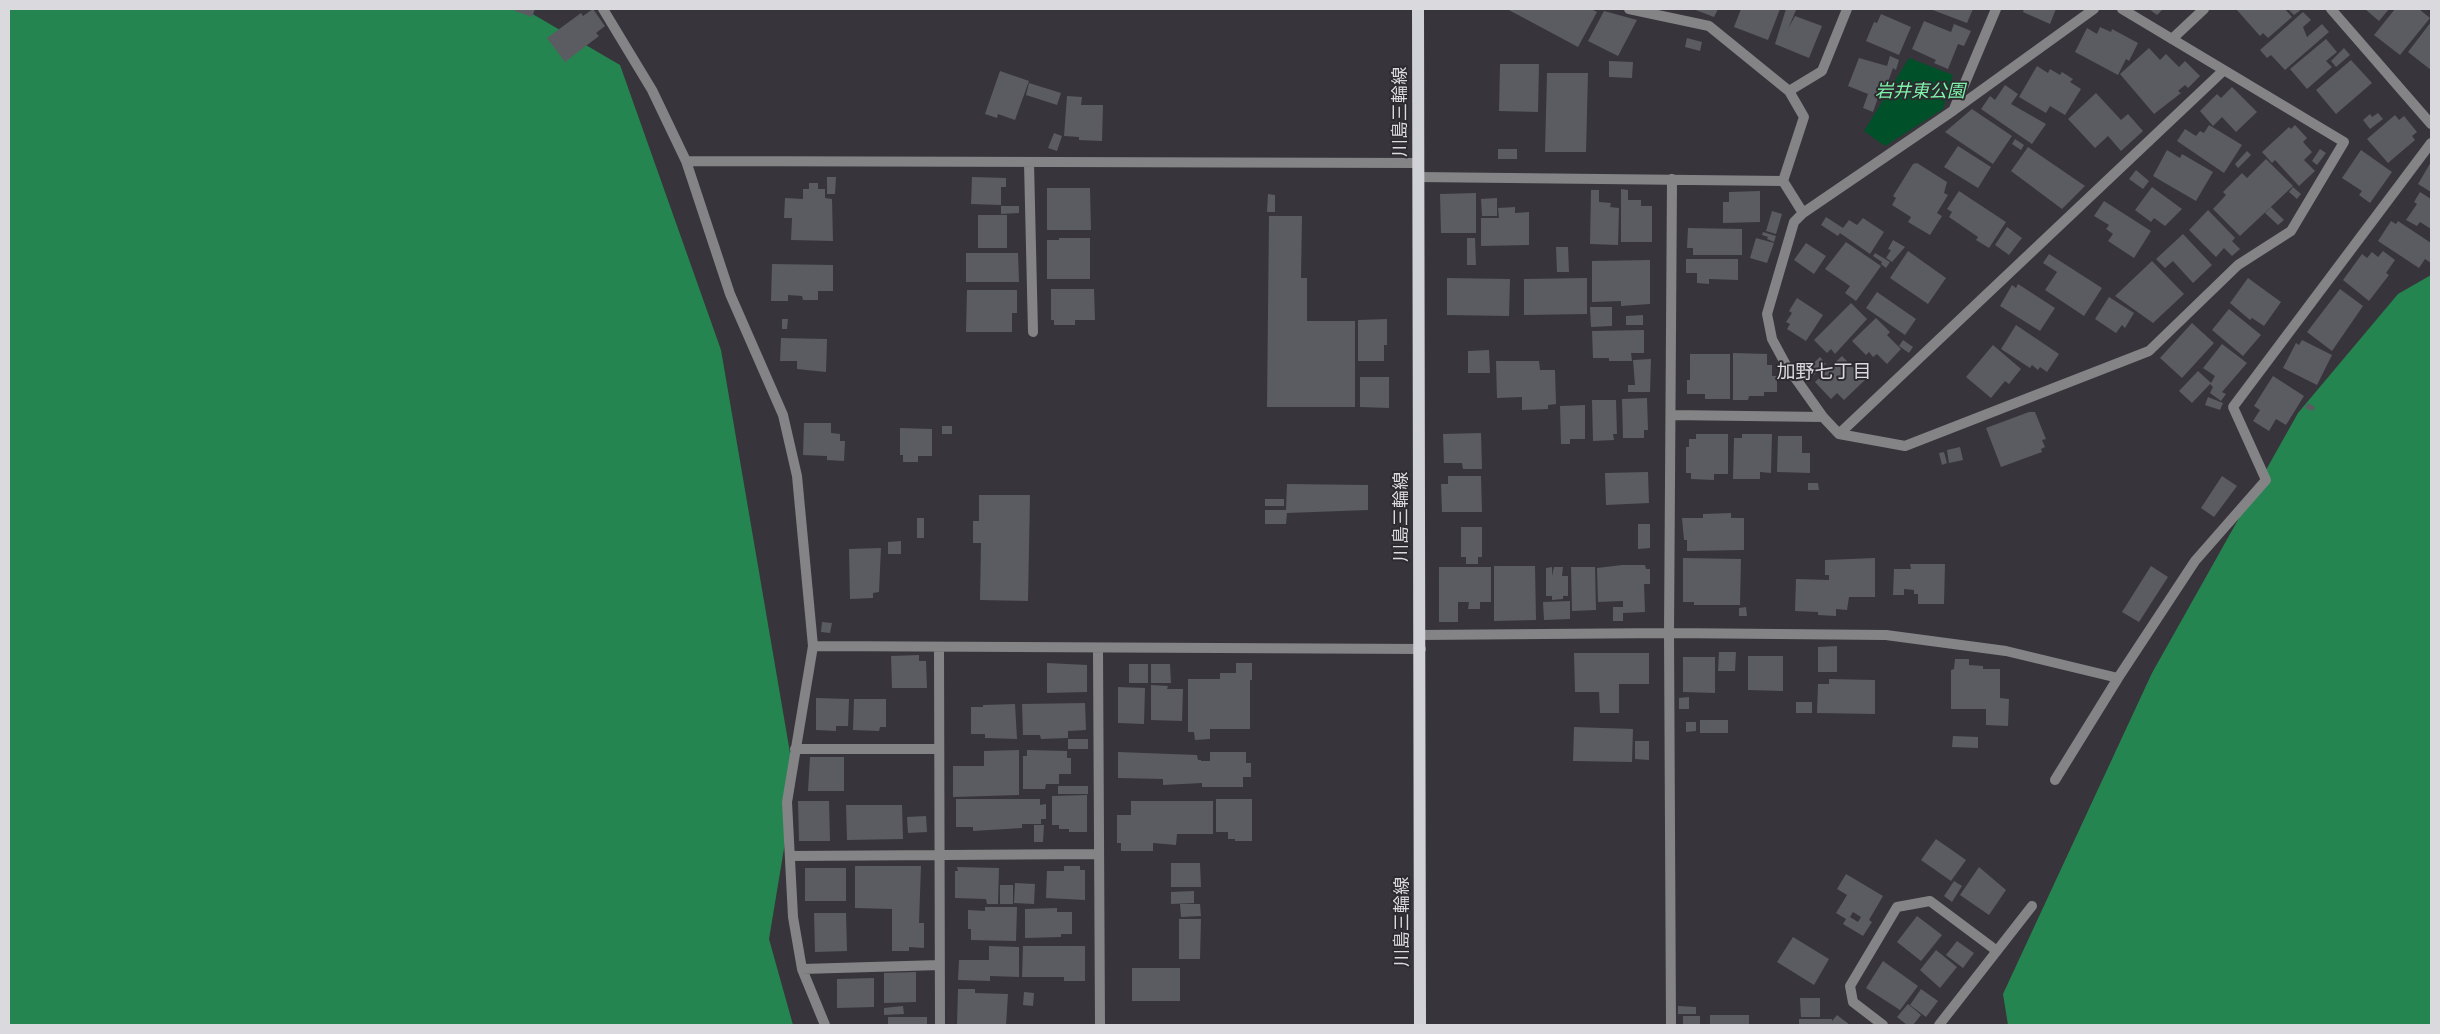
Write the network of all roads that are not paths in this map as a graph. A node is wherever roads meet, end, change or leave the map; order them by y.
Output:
1 (603, 9) edge
2 (1418, 9) edge
3 (1628, 9) edge
4 (1996, 9) edge
5 (2094, 9) edge
6 (2122, 9) edge
7 (2204, 9) edge
8 (2331, 9) edge
9 (1844, 10) edge
10 (2172, 39) junction
11 (2224, 70) junction
12 (1789, 91) junction
13 (1954, 110) junction
14 (2431, 124) edge
15 (2431, 143) edge
16 (686, 161) junction
17 (1028, 163) junction
18 (1418, 163) junction
19 (1418, 177) junction
20 (1672, 179) junction
21 (1783, 180) junction
22 (1803, 213) junction
23 (1033, 332) dead end
24 (1671, 415) junction
25 (1823, 417) junction
26 (1839, 434) junction
27 (1669, 633) junction
28 (1420, 635) junction
29 (813, 646) junction
30 (938, 647) junction
31 (1098, 649) junction
32 (1420, 649) junction
33 (2118, 678) junction
34 (795, 749) junction
35 (939, 749) junction
36 (2054, 780) dead end
37 (1098, 854) junction
38 (939, 855) junction
39 (790, 856) junction
40 (2032, 906) dead end
41 (1997, 951) junction
42 (940, 964) junction
43 (802, 969) junction
44 (825, 1025) edge
45 (940, 1025) edge
46 (1100, 1025) edge
47 (1420, 1025) edge
48 (1671, 1025) edge
49 (1883, 1025) edge
50 (1939, 1025) edge

1 - 16 street
2 - 18 main road, 川島三輪線
3 - 12 street
4 - 13 street
5 - 13 street
6 - 10 street
7 - 10 street
8 - 14 street
9 - 12 street
10 - 11 street
11 - 26 street
11 - 26 street
12 - 21 street
13 - 22 street
15 - 33 street
16 - 17 street
16 - 29 street
17 - 18 street
17 - 23 street
18 - 19 main road, 川島三輪線
19 - 20 street
19 - 28 main road, 川島三輪線
20 - 21 street
20 - 24 street
21 - 22 street
22 - 25 street
24 - 25 street
24 - 27 street
25 - 26 street
27 - 28 street
27 - 33 street
27 - 48 street
28 - 32 main road, 川島三輪線
29 - 30 street
29 - 34 street
30 - 31 street
30 - 35 street
31 - 32 street
31 - 37 street
32 - 47 main road, 川島三輪線
33 - 36 street
34 - 35 street
34 - 39 street
35 - 38 street
37 - 38 street
37 - 46 street
38 - 39 street
38 - 42 street
39 - 43 street
40 - 41 street
41 - 49 street
41 - 50 street
42 - 43 street
42 - 45 street
43 - 44 street

